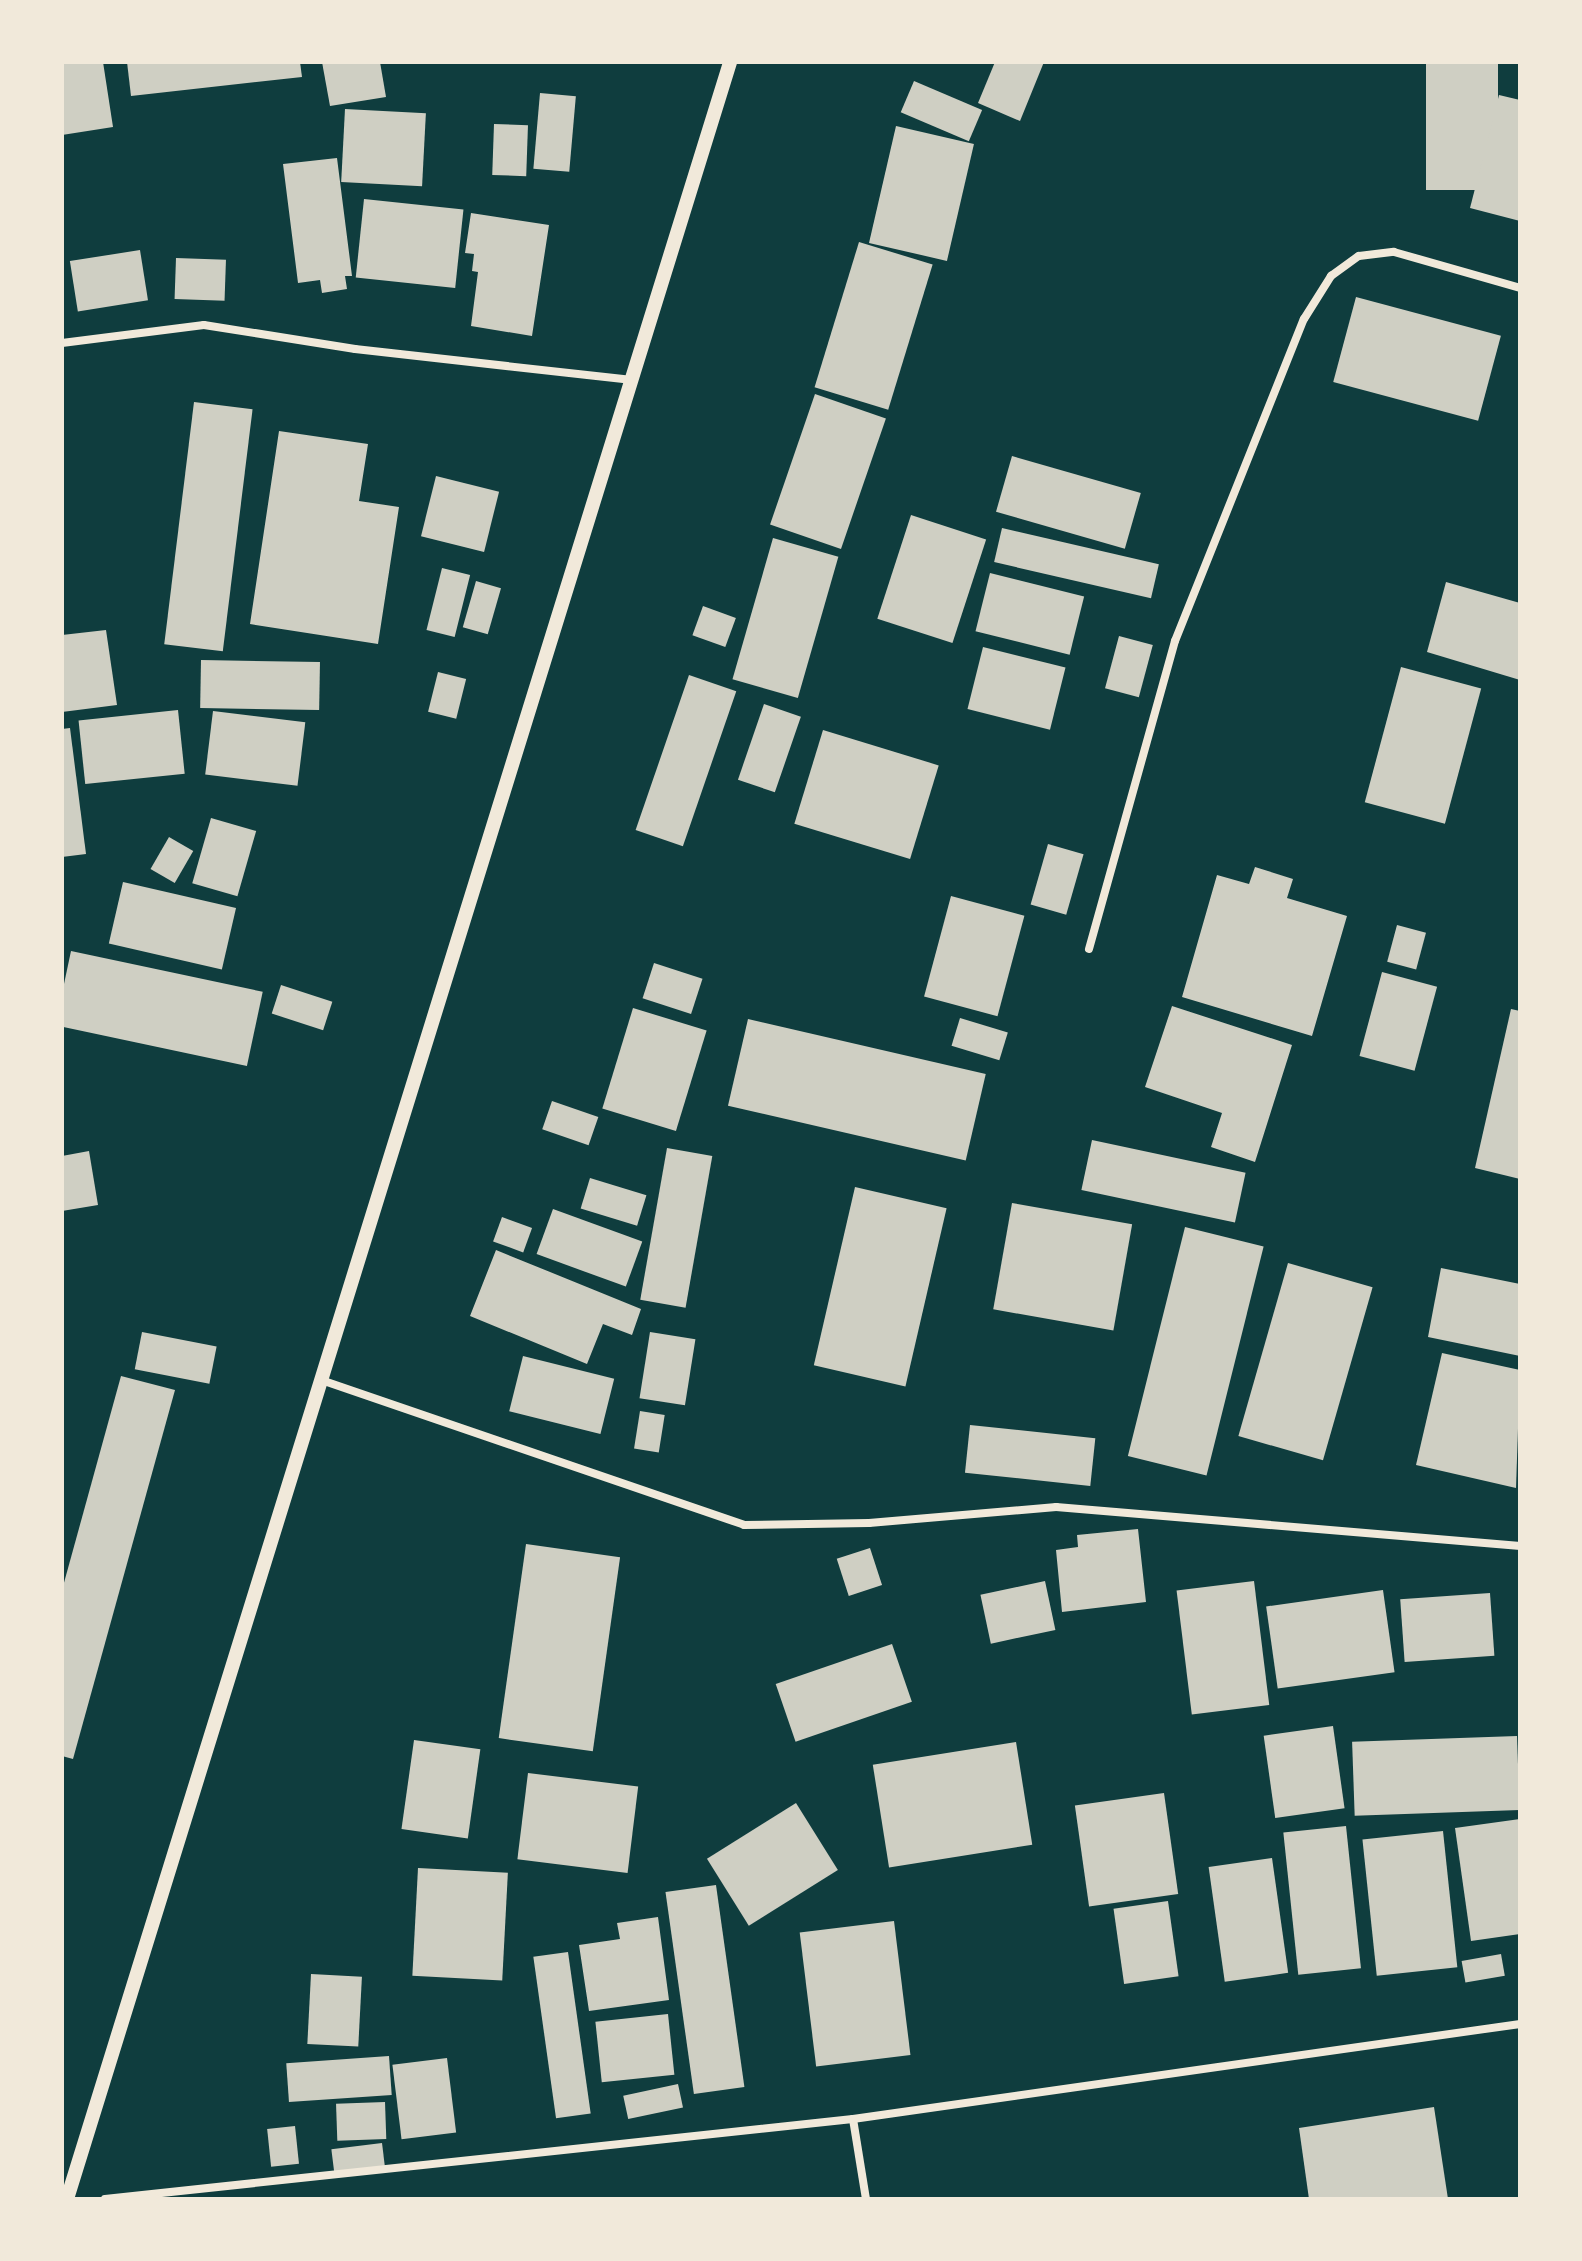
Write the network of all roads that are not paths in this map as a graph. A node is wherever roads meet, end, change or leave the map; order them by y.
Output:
1 (730, 62) edge
2 (1520, 288) edge
3 (62, 343) edge
4 (632, 380) junction
5 (1089, 949) dead end
6 (324, 1381) junction
7 (1520, 1546) edge
8 (1520, 2024) edge
9 (853, 2119) junction
10 (67, 2199) edge
11 (105, 2199) edge
12 (866, 2199) edge

1 - 4 street
2 - 5 street
3 - 4 street
4 - 6 street
6 - 7 street
6 - 10 street
8 - 9 street
9 - 11 street
9 - 12 street

